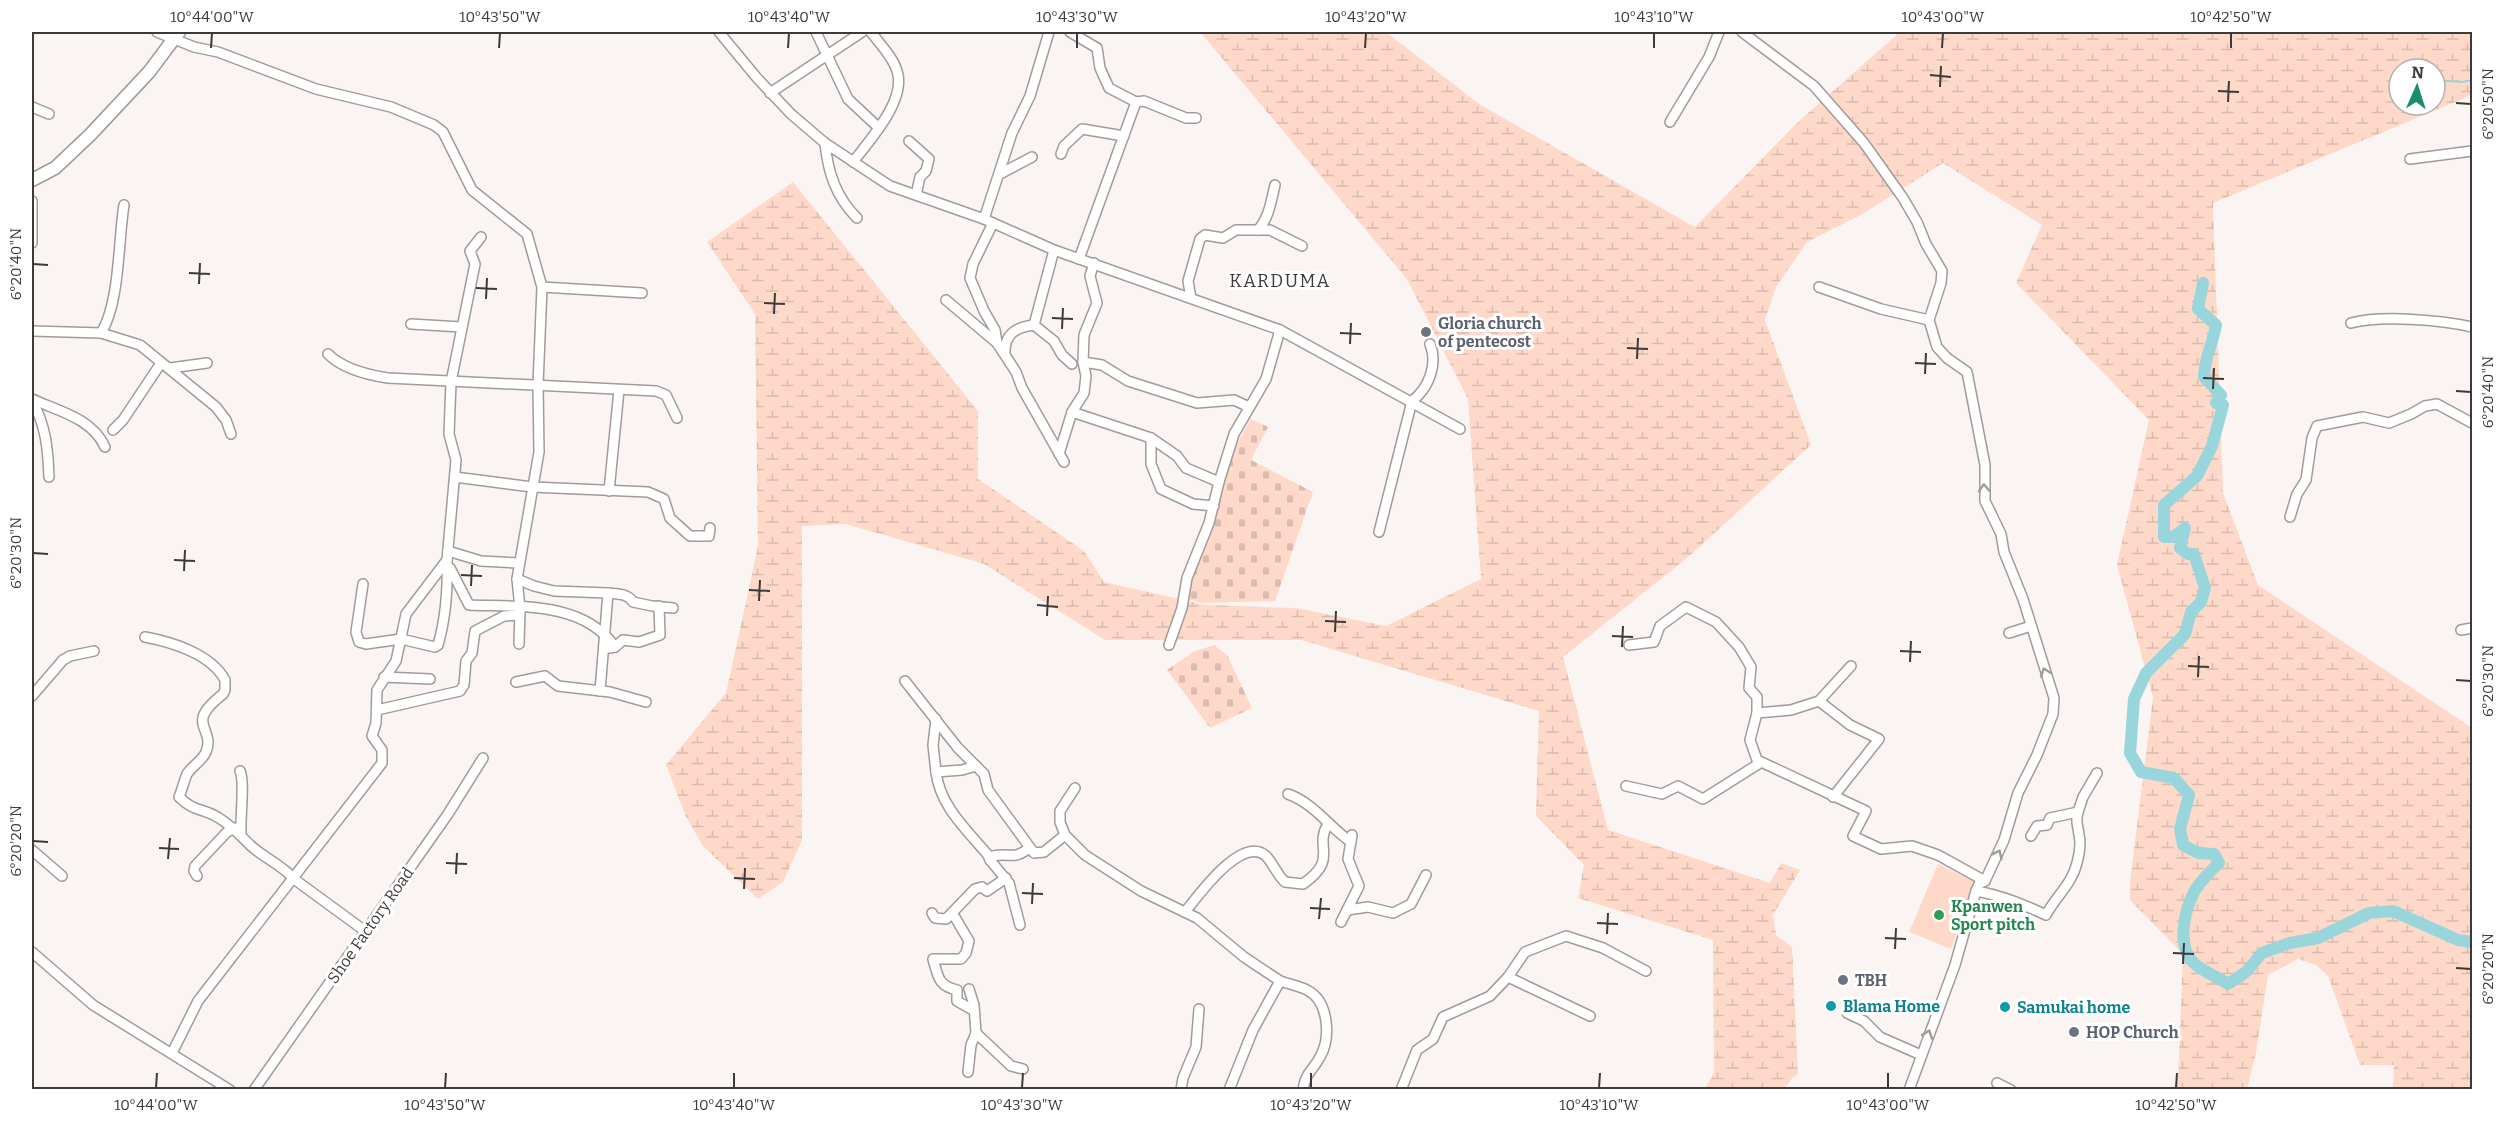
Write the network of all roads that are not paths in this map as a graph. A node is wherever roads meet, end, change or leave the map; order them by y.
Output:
1 (157, 32) edge
2 (718, 32) edge
3 (816, 32) edge
4 (862, 32) edge
5 (871, 32) edge
6 (1048, 32) edge
7 (1070, 32) edge
8 (1719, 32) edge
9 (1742, 32) edge
10 (177, 36) edge
11 (827, 54) junction
12 (770, 93) junction
13 (1136, 102) junction
14 (32, 107) edge
15 (49, 114) dead end
16 (1196, 118) dead end
17 (1670, 122) dead end
18 (879, 128) junction
19 (1124, 136) junction
20 (909, 141) dead end
21 (825, 143) junction
22 (2472, 151) edge
23 (1061, 154) dead end
24 (1032, 157) dead end
25 (2410, 159) dead end
26 (853, 162) junction
27 (1000, 174) junction
28 (32, 180) edge
29 (1275, 185) dead end
30 (916, 195) junction
31 (32, 201) edge
32 (124, 205) dead end
33 (857, 218) dead end
34 (988, 221) junction
35 (1258, 230) junction
36 (481, 237) dead end
37 (32, 243) edge
38 (1302, 246) dead end
39 (1054, 250) junction
40 (1079, 259) junction
41 (1094, 263) junction
42 (542, 287) junction
43 (1819, 287) dead end
44 (642, 293) dead end
45 (1191, 298) junction
46 (946, 300) dead end
47 (1929, 320) junction
48 (2351, 323) dead end
49 (411, 324) dead end
50 (1034, 325) junction
51 (461, 327) junction
52 (2472, 327) edge
53 (1280, 330) junction
54 (32, 331) edge
55 (101, 333) junction
56 (997, 343) junction
57 (1430, 344) dead end
58 (328, 354) dead end
59 (1005, 354) junction
60 (1083, 362) junction
61 (207, 363) dead end
62 (1072, 364) dead end
63 (165, 366) junction
64 (451, 382) junction
65 (538, 385) junction
66 (619, 390) junction
67 (32, 400) edge
68 (1412, 401) junction
69 (1249, 407) junction
70 (1072, 412) junction
71 (677, 418) dead end
72 (2472, 423) edge
73 (1460, 429) dead end
74 (113, 430) dead end
75 (231, 434) dead end
76 (1151, 438) junction
77 (105, 447) dead end
78 (49, 477) dead end
79 (455, 477) junction
80 (1219, 482) junction
81 (532, 487) junction
82 (609, 491) junction
83 (1215, 506) junction
84 (2290, 517) dead end
85 (710, 528) dead end
86 (1379, 532) dead end
87 (448, 556) junction
88 (518, 564) junction
89 (516, 579) junction
90 (363, 584) dead end
91 (608, 593) junction
92 (659, 606) junction
93 (673, 608) dead end
94 (520, 611) junction
95 (2031, 626) junction
96 (2472, 628) edge
97 (2461, 630) dead end
98 (605, 633) junction
99 (2009, 633) dead end
100 (145, 637) dead end
101 (401, 639) junction
102 (519, 645) dead end
103 (1169, 645) dead end
104 (1629, 645) dead end
105 (615, 647) junction
106 (603, 648) junction
107 (94, 651) dead end
108 (1851, 666) dead end
109 (384, 677) junction
110 (430, 679) dead end
111 (904, 681) dead end
112 (516, 682) dead end
113 (600, 691) junction
114 (32, 696) edge
115 (1819, 701) junction
116 (646, 702) dead end
117 (377, 710) junction
118 (1757, 713) junction
119 (936, 719) junction
120 (483, 758) dead end
121 (1760, 763) junction
122 (976, 766) junction
123 (240, 771) dead end
124 (936, 772) junction
125 (2097, 773) dead end
126 (1626, 786) dead end
127 (1075, 788) dead end
128 (1288, 794) dead end
129 (1833, 797) junction
130 (2078, 812) junction
131 (1328, 824) junction
132 (238, 830) junction
133 (1065, 835) junction
134 (2031, 836) dead end
135 (1029, 848) junction
136 (32, 850) edge
137 (990, 860) junction
138 (1426, 875) dead end
139 (62, 876) dead end
140 (197, 876) dead end
141 (1006, 878) junction
142 (294, 879) junction
143 (1985, 881) junction
144 (1976, 891) junction
145 (1347, 910) junction
146 (1185, 912) junction
147 (932, 913) dead end
148 (953, 914) junction
149 (1341, 922) dead end
150 (1020, 926) dead end
151 (365, 932) junction
152 (32, 952) edge
153 (1646, 970) dead end
154 (1508, 977) junction
155 (1280, 981) junction
156 (969, 989) dead end
157 (1199, 1009) dead end
158 (974, 1010) junction
159 (1846, 1012) dead end
160 (1590, 1016) dead end
161 (976, 1033) junction
162 (172, 1053) junction
163 (1921, 1055) junction
164 (1023, 1069) dead end
165 (969, 1072) dead end
166 (1997, 1083) dead end
167 (230, 1089) edge
168 (254, 1089) edge
169 (1181, 1089) edge
170 (1229, 1089) edge
171 (1303, 1089) edge
172 (1401, 1089) edge
173 (1909, 1089) edge
174 (2011, 1089) edge

1 - 10 street
2 - 12 street
3 - 11 street
4 - 11 street
5 - 18 street
6 - 27 street
7 - 13 street
8 - 17 street
9 - 47 street
10 - 28 main road
10 - 42 street
11 - 12 street
11 - 18 street
12 - 21 street
13 - 16 street
13 - 19 street
14 - 15 street
18 - 26 street
19 - 23 street
19 - 40 street
20 - 30 street
21 - 26 street
21 - 33 street
22 - 25 street
24 - 27 street
26 - 30 street
27 - 34 street
29 - 35 street
30 - 34 street
31 - 37 street
32 - 55 street
34 - 39 street
34 - 56 street
35 - 38 street
35 - 45 street
36 - 51 street
39 - 40 street
39 - 50 street
40 - 41 street
41 - 45 street
41 - 60 street
42 - 44 street
42 - 65 street
43 - 47 street
45 - 53 street
46 - 56 street
95 -> 47 street
48 - 52 street
49 - 51 street
50 - 59 street
50 - 62 street
51 - 64 street
53 - 68 street
53 - 69 street
54 - 55 street
55 - 63 street
56 - 59 street
57 - 68 street
58 - 64 street
59 - 70 street
60 - 69 street
60 - 70 street
61 - 63 street
63 - 74 street
63 - 75 street
64 - 65 street
64 - 79 street
65 - 66 street
65 - 81 street
66 - 71 street
66 - 82 street
67 - 77 street
67 - 78 street
68 - 73 street
68 - 86 street
69 - 80 street
70 - 76 street
72 - 84 street
76 - 80 street
76 - 83 street
79 - 81 street
79 - 87 street
80 - 83 street
81 - 82 street
81 - 88 street
82 - 85 street
83 - 103 street
87 - 88 street
87 - 94 street
87 - 101 street
87 - 101 street
88 - 89 street
89 - 91 street
89 - 94 street
90 - 101 street
91 - 92 street
91 - 98 street
92 - 93 street
92 - 105 street
94 - 98 street
94 - 102 street
94 - 117 street
95 - 99 street
143 -> 95 street
96 - 97 street
98 - 105 street
98 - 106 street
100 - 132 street
101 - 109 street
104 - 118 street
105 - 106 street
106 - 113 street
107 - 114 street
108 - 115 street
109 - 110 street
109 - 117 street
111 - 119 street
112 - 113 street
113 - 116 street
115 - 118 street
115 - 129 street
117 - 142 street
118 - 121 street
119 - 122 street
119 - 124 street
120 - 151 street, Shoe Factory Road
121 - 126 street
121 - 129 street
122 - 124 street
122 - 135 street
123 - 132 street
124 - 137 street
125 - 130 street
127 - 133 street
128 - 131 street
129 - 143 street
130 - 134 street
130 - 144 street
131 - 145 street
131 - 146 street
132 - 140 street
132 - 142 street
133 - 135 street
133 - 146 street
135 - 137 street
136 - 139 street
137 - 141 street
138 - 145 street
141 - 148 street
141 - 150 street
142 - 151 street
142 - 162 street
143 - 144 street
163 -> 144 street
145 - 149 street
146 - 155 street
147 - 148 street
148 - 158 street
151 - 168 street, Shoe Factory Road
152 - 162 street
153 - 154 street
154 - 160 street
154 - 172 street
155 - 170 street
155 - 171 street
156 - 158 street
157 - 169 street
158 - 161 street
159 - 163 street
161 - 164 street
161 - 165 street
162 - 167 street
163 - 173 street
166 - 174 street

